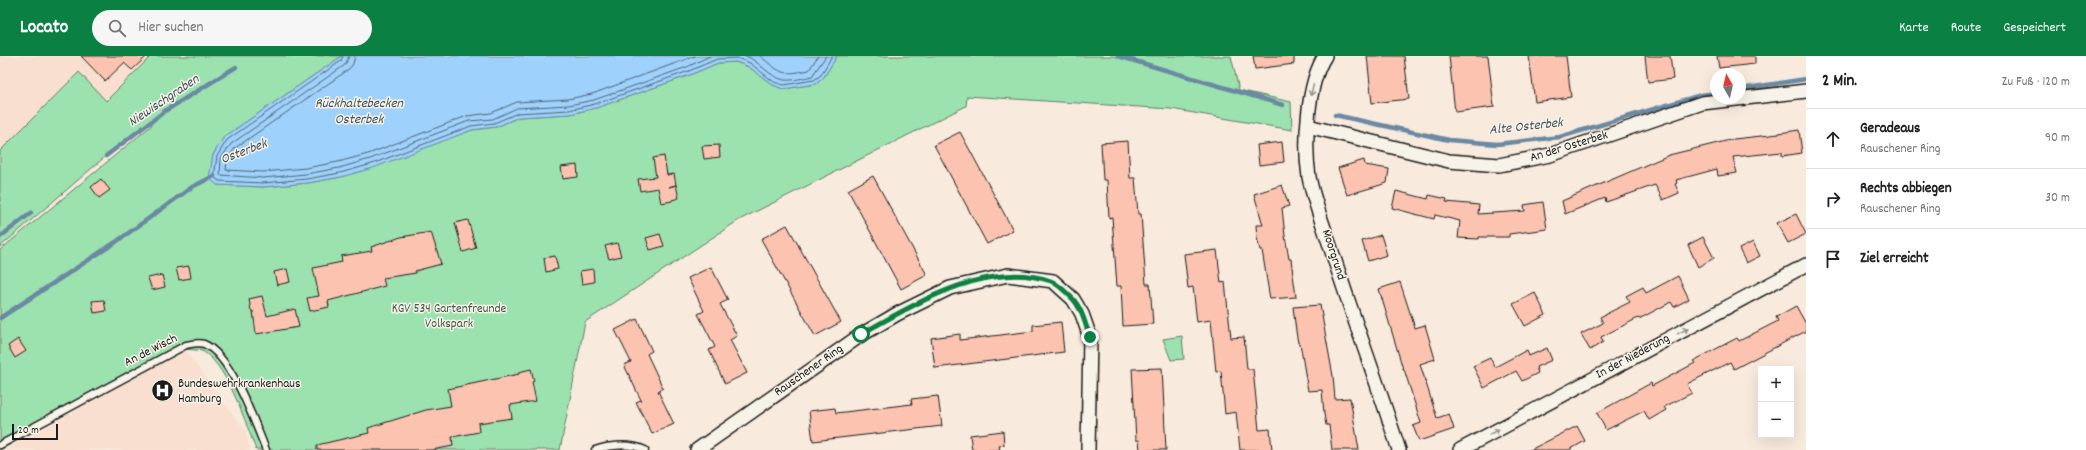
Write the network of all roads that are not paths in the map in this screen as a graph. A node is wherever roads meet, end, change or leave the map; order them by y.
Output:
1 (1325, 56) edge
2 (1806, 91) edge
3 (1308, 126) junction
4 (1806, 265) edge
5 (0, 445) edge
6 (266, 450) edge
7 (595, 450) edge
8 (645, 450) edge
9 (697, 450) edge
10 (1088, 450) edge
11 (1398, 450) edge
12 (1460, 450) edge

1 -> 3 street, Moorgrund
2 - 3 street, An der Osterbek
3 - 11 street, Moorgrund
12 -> 4 street, In der Niederung
5 - 6 lane, An de Wisch
7 - 8 lane
9 - 10 street, Rauschener Ring

